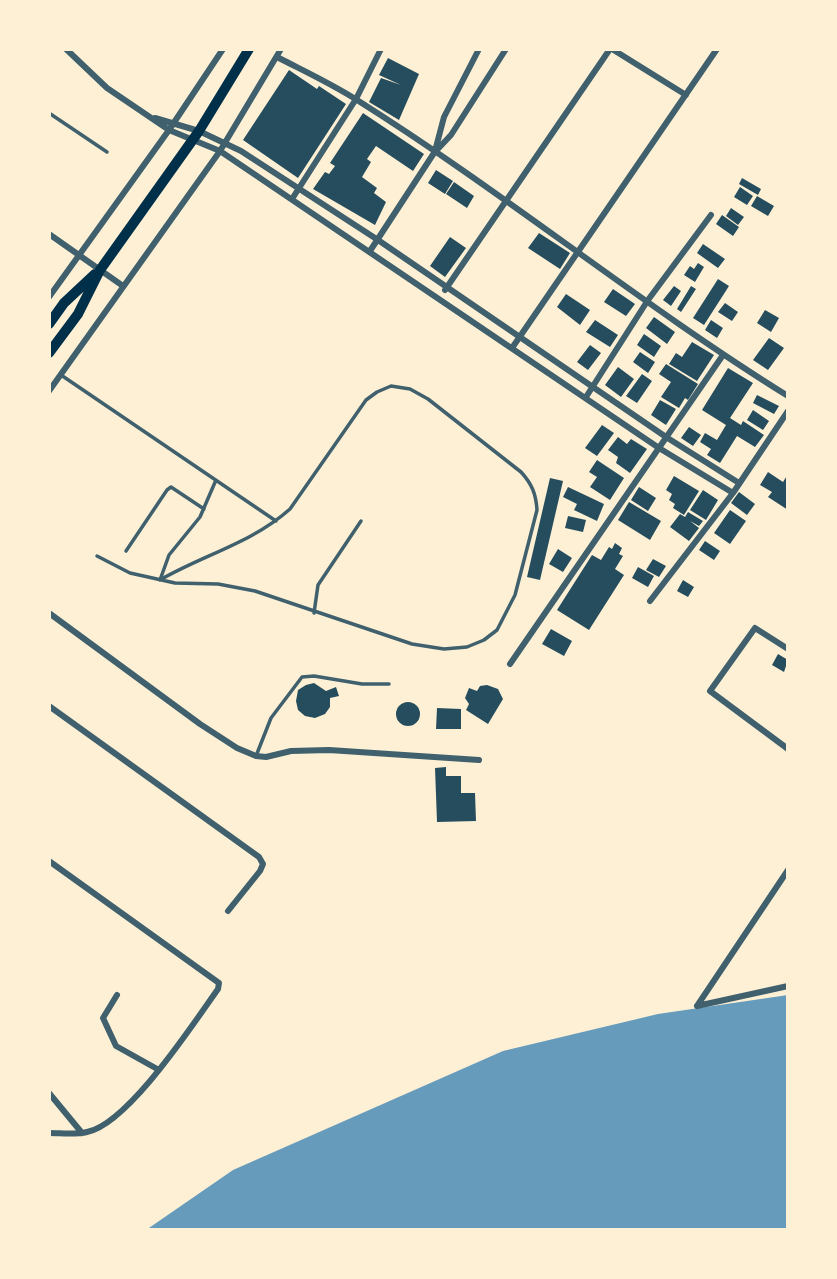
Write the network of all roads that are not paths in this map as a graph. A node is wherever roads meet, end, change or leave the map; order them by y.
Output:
1 (66, 49) edge
2 (223, 49) edge
3 (249, 49) edge
4 (281, 49) edge
5 (381, 49) edge
6 (479, 49) edge
7 (506, 49) edge
8 (611, 49) edge
9 (717, 49) edge
10 (277, 57) junction
11 (686, 94) junction
12 (356, 99) junction
13 (49, 113) edge
14 (150, 117) junction
15 (174, 123) junction
16 (169, 130) junction
17 (196, 136) junction
18 (225, 142) junction
19 (220, 151) junction
20 (107, 152) dead end
21 (435, 153) junction
22 (299, 189) junction
23 (292, 199) junction
24 (506, 201) junction
25 (711, 215) dead end
26 (49, 234) edge
27 (378, 240) junction
28 (370, 251) junction
29 (579, 253) junction
30 (78, 255) junction
31 (100, 270) junction
32 (123, 286) junction
33 (446, 289) junction
34 (49, 297) edge
35 (440, 298) junction
36 (648, 300) junction
37 (49, 324) edge
38 (519, 337) junction
39 (512, 348) junction
40 (49, 353) edge
41 (723, 355) junction
42 (61, 374) junction
43 (593, 386) junction
44 (49, 391) edge
45 (788, 396) edge
46 (586, 397) junction
47 (788, 411) edge
48 (666, 437) junction
49 (659, 447) junction
50 (216, 480) junction
51 (739, 483) junction
52 (733, 493) junction
53 (204, 509) junction
54 (276, 520) junction
55 (361, 521) dead end
56 (126, 551) dead end
57 (97, 556) dead end
58 (160, 580) junction
59 (650, 601) dead end
60 (49, 612) edge
61 (314, 612) junction
62 (788, 649) edge
63 (510, 664) dead end
64 (389, 684) dead end
65 (49, 706) edge
66 (788, 749) edge
67 (256, 756) junction
68 (479, 761) dead end
69 (49, 862) edge
70 (788, 870) edge
71 (228, 911) dead end
72 (788, 986) edge
73 (117, 995) dead end
74 (159, 1070) junction
75 (49, 1093) edge
76 (49, 1133) edge
77 (82, 1133) junction

1 - 14 street
2 - 15 street
3 - 17 highway
4 - 10 street
5 - 12 street
6 - 21 street
7 - 21 street
8 - 11 street
8 - 24 street
9 - 11 street
10 - 12 street
10 - 18 street
11 - 29 street
12 - 21 street
12 - 22 street
13 - 20 lane
14 - 15 street
14 - 16 street
15 - 16 street
15 - 17 street
16 - 17 street
16 - 30 street
17 - 18 street
17 - 19 street
17 - 31 highway
18 - 19 street
18 - 22 street
19 - 23 street
19 - 32 street
21 - 24 street
21 - 27 street
22 - 23 street
22 - 27 street
23 - 28 street
24 - 29 street
24 - 33 street
25 - 36 street
26 - 30 street
27 - 28 street
27 - 33 street
28 - 35 street
29 - 36 street
29 - 38 street
30 - 31 street
30 - 34 street
31 - 32 street
31 - 37 highway
31 - 40 highway
32 - 42 street
33 - 35 street
33 - 38 street
35 - 39 street
36 - 41 street
36 - 43 street
38 - 39 street
38 - 43 street
39 - 46 street
41 - 45 street
41 - 48 street
42 - 44 street
42 - 50 lane
43 - 46 street
43 - 48 street
46 - 49 street
47 - 51 street
48 - 49 street
48 - 51 street
49 - 52 street
49 - 63 street
50 - 53 lane
50 - 54 lane
51 - 52 street
52 - 59 street
53 - 56 lane
53 - 58 lane
54 - 58 lane
54 - 61 lane
55 - 61 lane
57 - 58 lane
58 - 61 lane
60 - 67 street
62 - 66 street
64 - 67 lane
65 - 71 street
67 - 68 street
69 - 74 street
70 - 72 street
73 - 74 street
74 - 77 street
75 - 77 street
76 - 77 street

